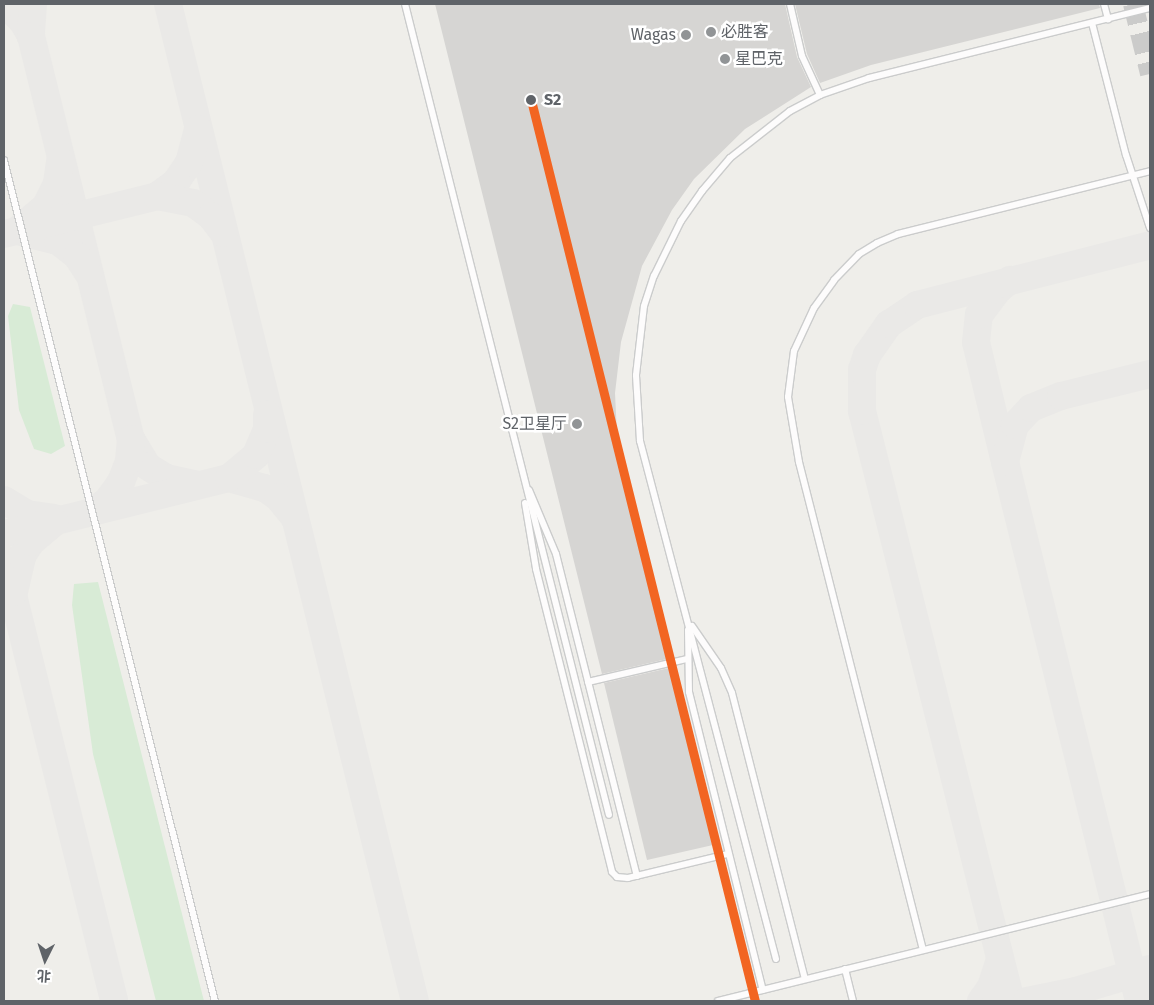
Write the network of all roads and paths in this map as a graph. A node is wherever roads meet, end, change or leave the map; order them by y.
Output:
1 (405, 4) edge
2 (790, 4) edge
3 (1104, 4) edge
4 (1150, 8) edge
5 (1108, 19) junction
6 (1092, 23) junction
7 (820, 95) junction
8 (4, 160) edge
9 (1150, 171) edge
10 (1134, 175) junction
11 (1150, 228) edge
12 (520, 468) junction
13 (688, 621) junction
14 (687, 659) junction
15 (588, 682) junction
16 (609, 815) dead end
17 (727, 854) junction
18 (637, 876) junction
19 (1150, 894) edge
20 (923, 950) junction
21 (776, 959) dead end
22 (845, 969) junction
23 (805, 979) junction
24 (763, 990) junction
25 (215, 1001) edge
26 (718, 1001) edge
27 (853, 1001) edge

1 - 12 lane
2 - 7 lane
3 - 5 lane
4 - 5 lane
5 - 6 lane
6 - 7 lane
6 - 10 lane
7 - 13 lane
8 - 25 lane
9 - 10 lane
10 - 11 lane
10 - 20 lane
12 - 15 lane
12 - 16 lane
12 - 18 lane
13 - 14 lane
13 - 21 lane
13 - 23 lane
14 - 15 lane
14 - 17 lane
15 - 18 lane
17 - 18 lane
17 - 24 lane
19 - 20 lane
20 - 22 lane
22 - 23 lane
22 - 27 lane
23 - 24 lane
24 - 26 lane

